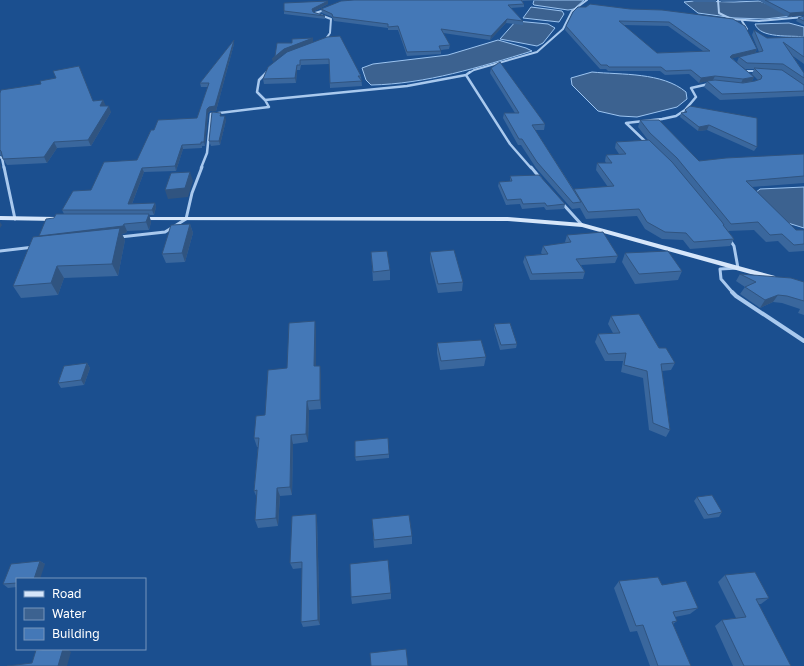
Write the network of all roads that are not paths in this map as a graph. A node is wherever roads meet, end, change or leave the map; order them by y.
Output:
1 (587, 0) edge
2 (718, 0) edge
3 (325, 10) edge
4 (804, 17) edge
5 (724, 18) edge
6 (731, 19) junction
7 (742, 21) junction
8 (749, 34) edge
9 (321, 42) edge
10 (737, 66) edge
11 (270, 70) edge
12 (743, 71) junction
13 (765, 72) edge
14 (748, 74) edge
15 (466, 75) junction
16 (713, 83) edge
17 (265, 100) junction
18 (649, 145) edge
19 (0, 157) edge
20 (541, 178) edge
21 (561, 202) edge
22 (0, 218) edge
23 (15, 219) junction
24 (62, 219) edge
25 (132, 219) edge
26 (186, 219) junction
27 (582, 225) junction
28 (118, 237) edge
29 (730, 239) edge
30 (39, 246) edge
31 (0, 251) edge
32 (738, 268) junction
33 (782, 281) edge
34 (804, 341) edge

1 - 15 street
2 - 6 street
3 - 9 street
4 - 7 street
5 - 6 street
6 - 7 street
7 - 8 street
10 - 12 street
11 - 17 street
12 - 13 street
12 - 14 street
15 - 17 street
15 - 20 street
16 - 18 street
17 - 26 street
19 - 23 street
21 - 27 street
22 - 23 main road
23 - 24 main road
25 - 26 main road
26 - 27 main road
26 - 28 street
27 - 32 main road
29 - 32 street
30 - 31 street
32 - 33 main road
32 - 34 street

